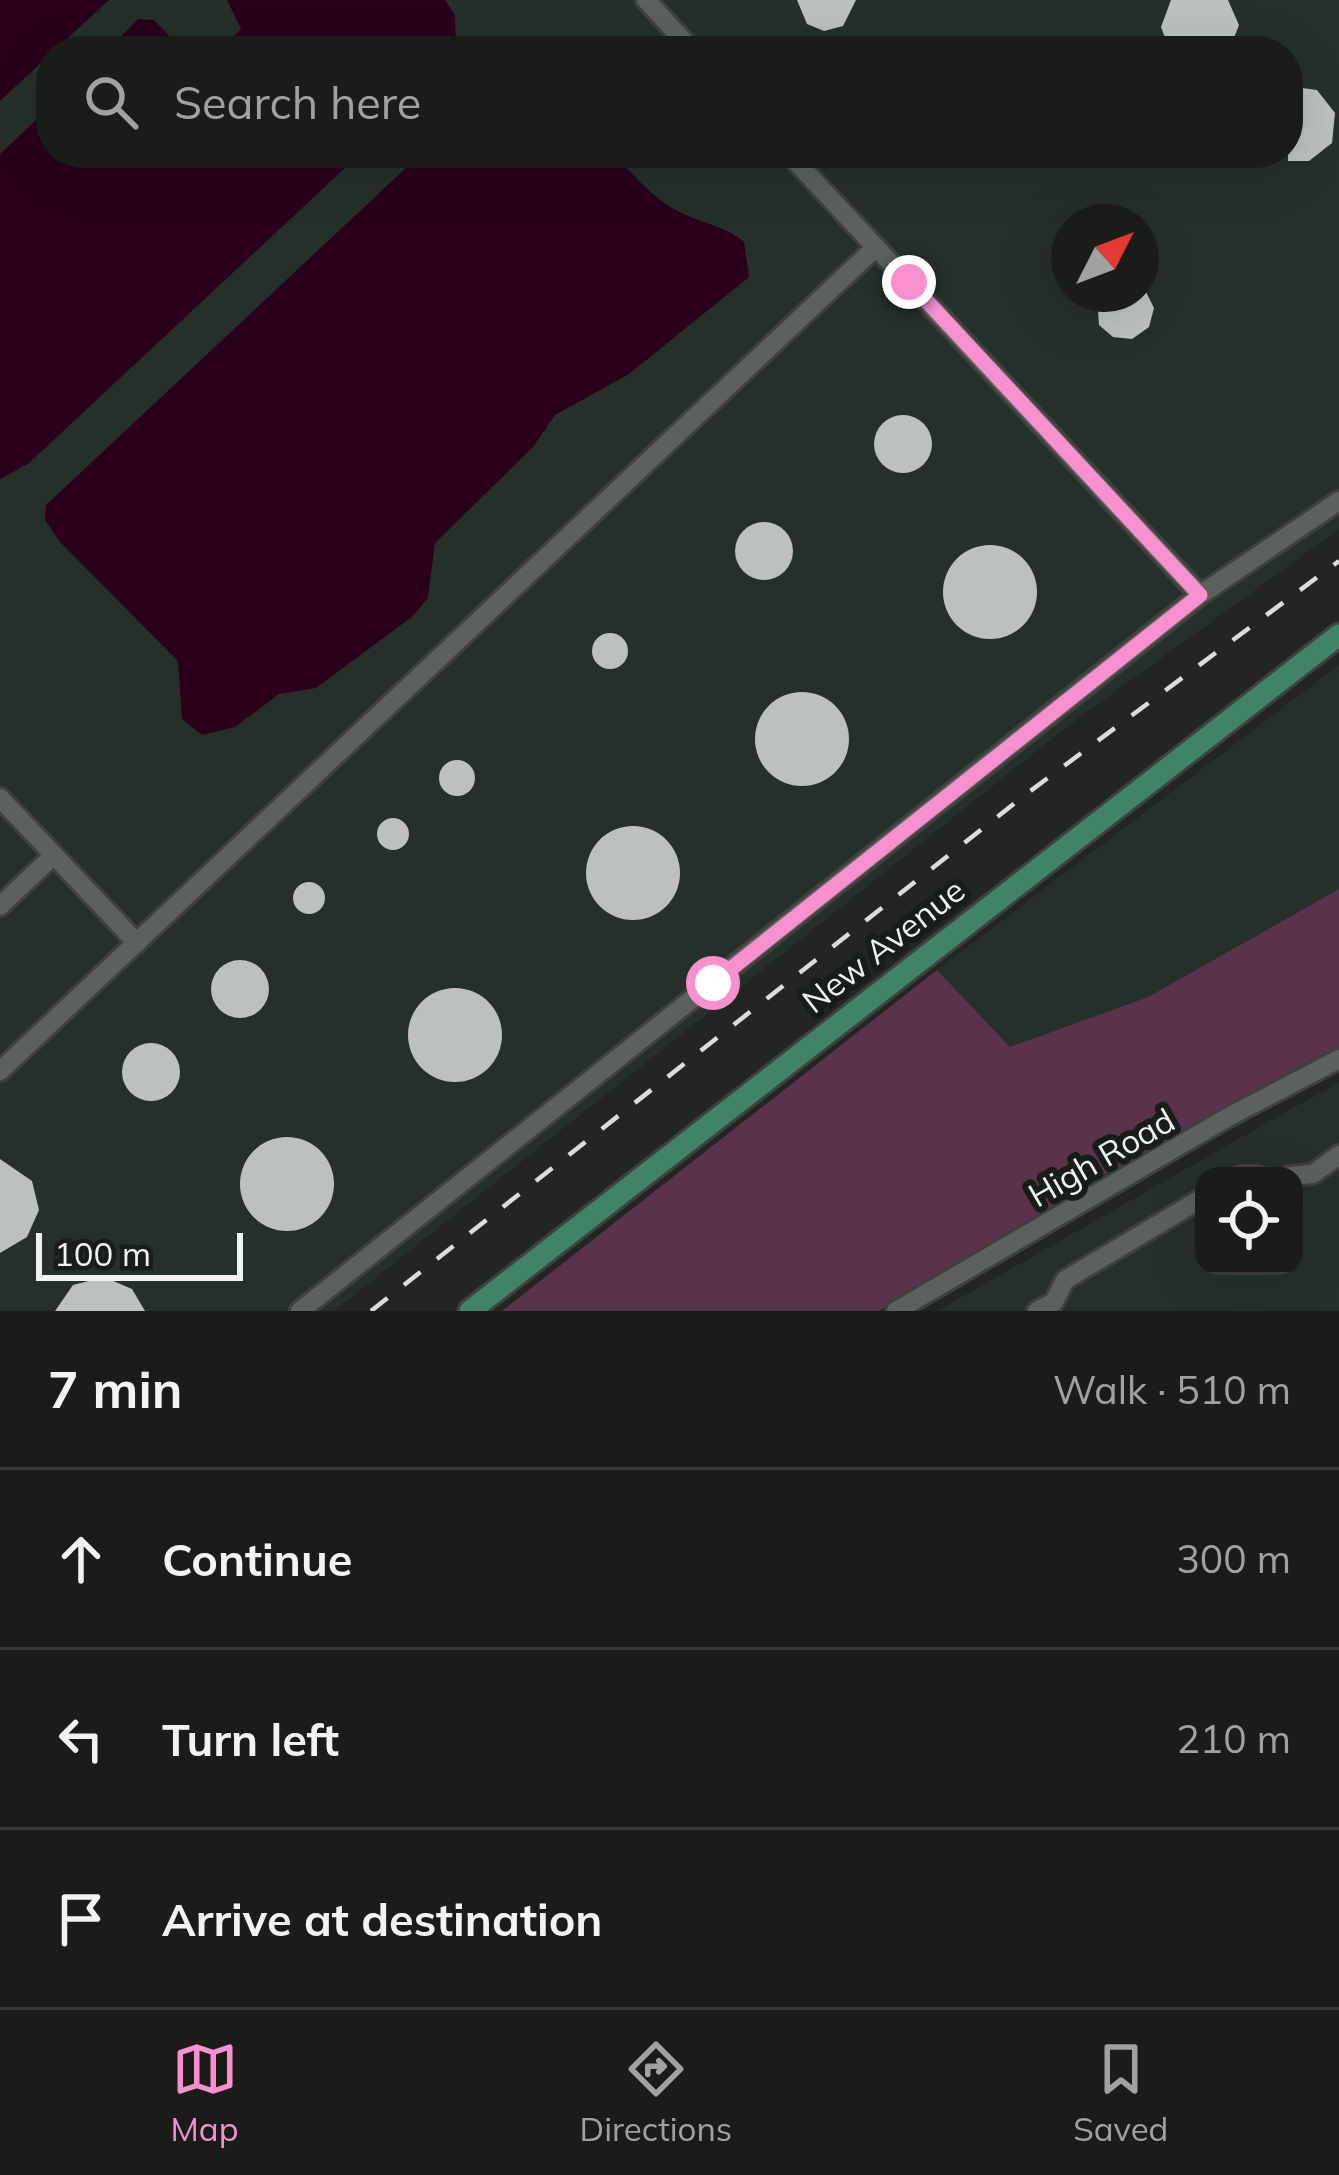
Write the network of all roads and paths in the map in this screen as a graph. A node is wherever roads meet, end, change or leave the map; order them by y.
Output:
1 (646, 0) edge
2 (679, 36) edge
3 (802, 168) edge
4 (876, 247) junction
5 (1339, 502) edge
6 (1200, 595) junction
7 (1339, 635) edge
8 (0, 798) edge
9 (53, 856) junction
10 (0, 906) edge
11 (136, 943) junction
12 (1339, 1059) edge
13 (0, 1071) edge
14 (1339, 1155) edge
15 (1303, 1175) edge
16 (1195, 1202) edge
17 (917, 1306) edge
18 (300, 1311) edge
19 (470, 1311) edge
20 (896, 1311) edge
21 (1037, 1311) edge

1 - 2 street
3 - 4 street
4 - 6 street
4 - 11 street
5 - 6 street
6 - 18 street
7 - 19 main road, New Avenue
8 - 9 street
9 - 10 street
9 - 11 street
11 - 13 street
12 - 17 street, High Road
14 - 15 street
16 - 21 street
17 - 20 street, High Road

